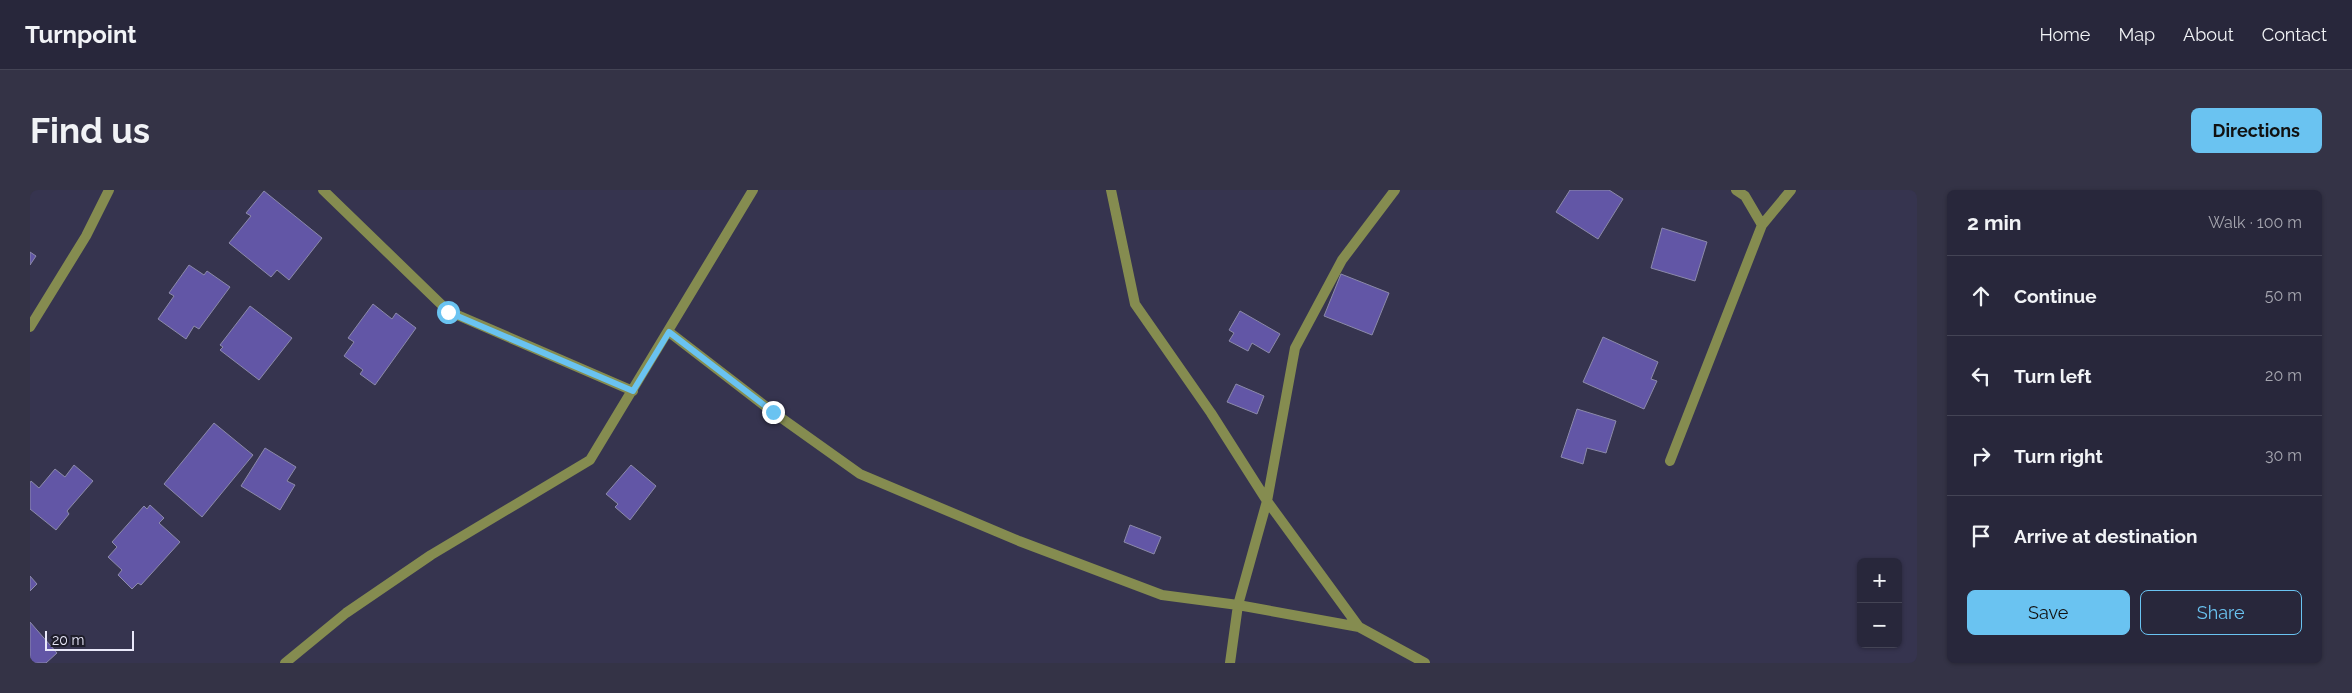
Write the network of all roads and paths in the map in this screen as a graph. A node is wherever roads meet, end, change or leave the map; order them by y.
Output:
1 (109, 190) edge
2 (323, 190) edge
3 (753, 190) edge
4 (1111, 190) edge
5 (1394, 190) edge
6 (1736, 190) edge
7 (1791, 190) edge
8 (1762, 226) junction
9 (30, 327) edge
10 (669, 332) junction
11 (633, 391) junction
12 (1670, 460) dead end
13 (1267, 501) junction
14 (1238, 605) junction
15 (1359, 627) junction
16 (285, 663) edge
17 (1230, 663) edge
18 (1425, 663) edge

1 - 9 street
2 - 11 street
3 - 10 street
4 - 13 street
5 - 13 street
6 - 8 street
7 - 8 street
8 - 12 street
10 - 11 street
10 - 14 street
11 - 16 street
13 - 14 street
13 - 15 street
14 - 15 street
14 - 17 street
15 - 18 street

